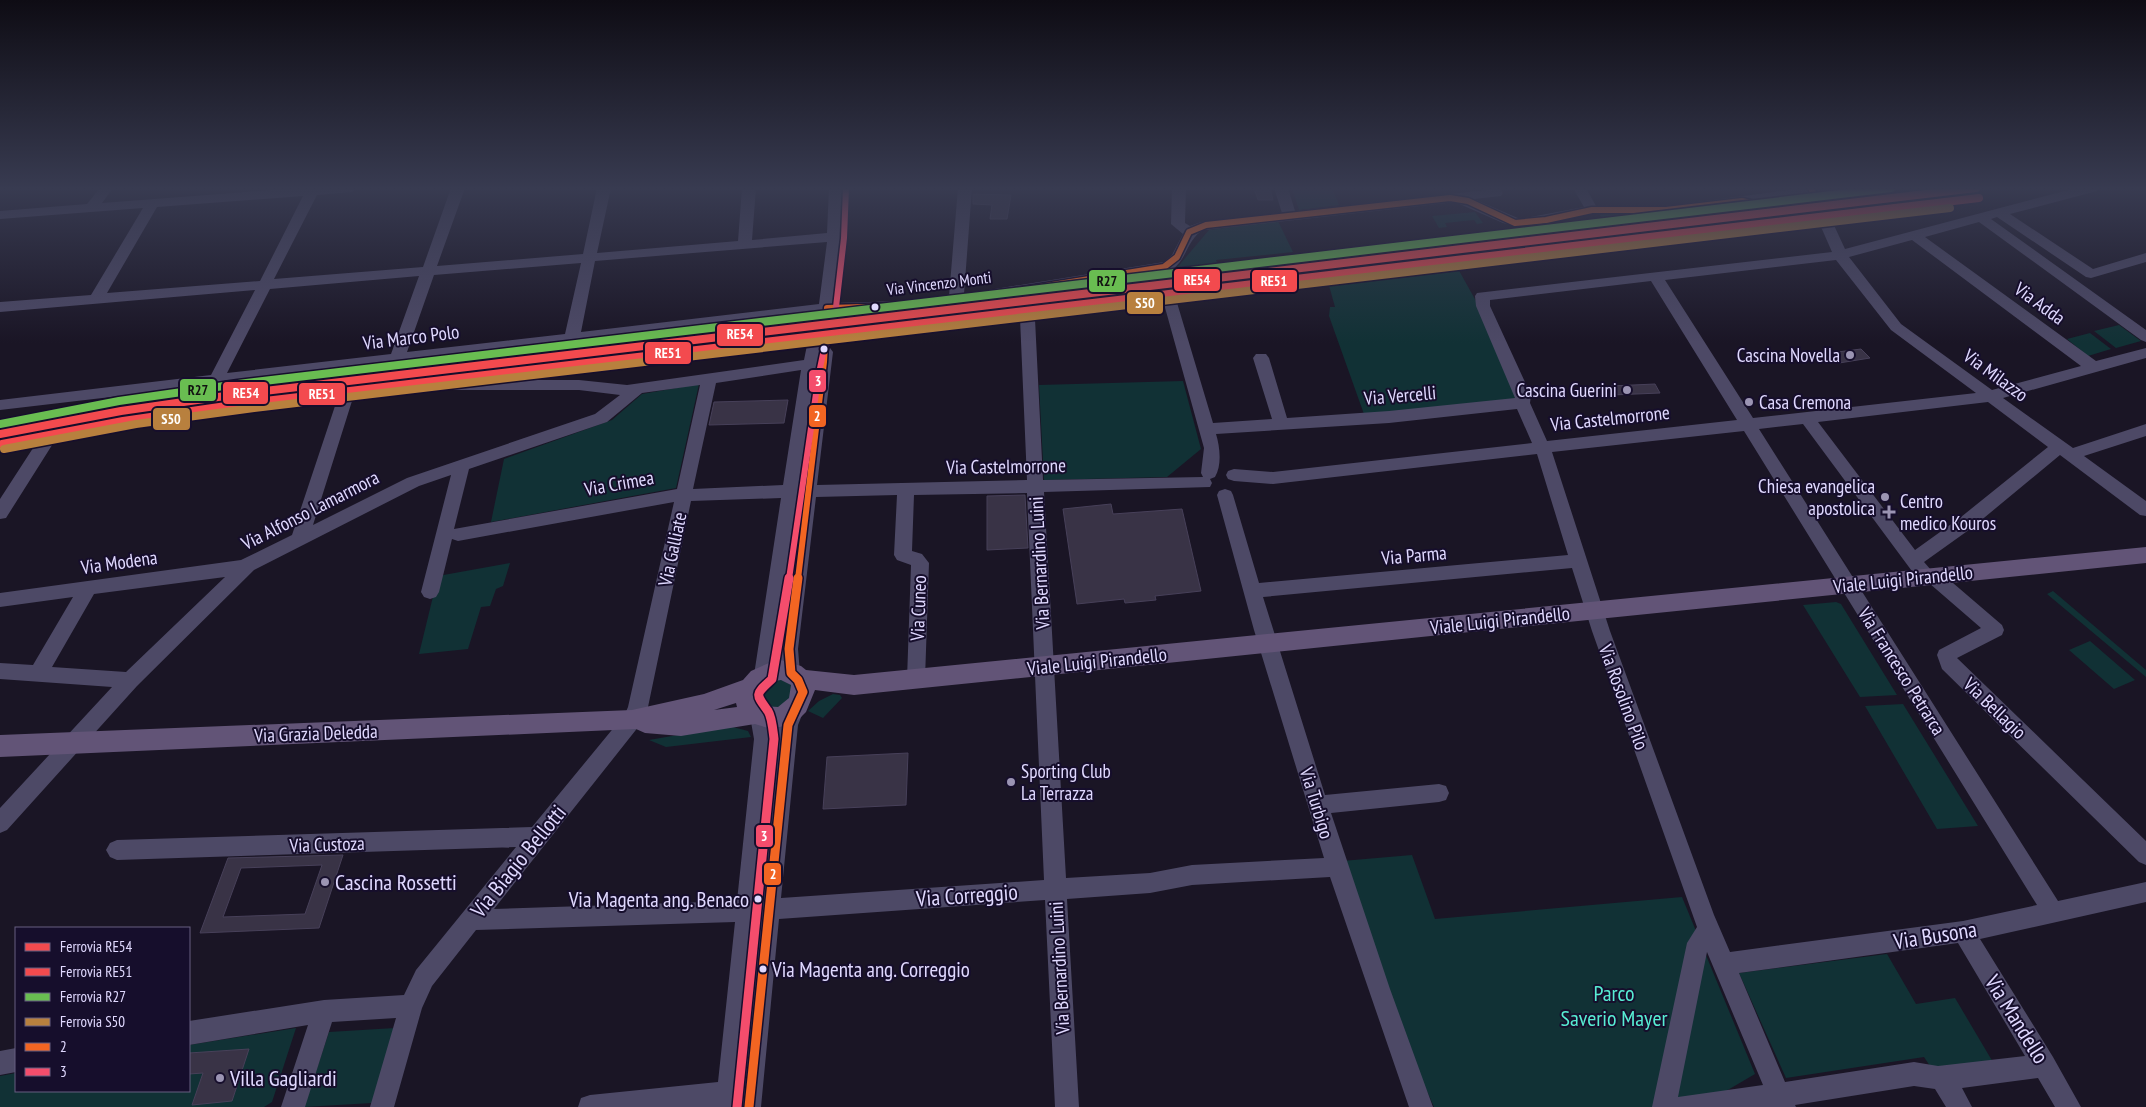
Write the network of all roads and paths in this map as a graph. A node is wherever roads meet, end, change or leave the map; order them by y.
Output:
1 (131, 240) edge
2 (287, 240) edge
3 (439, 240) edge
4 (593, 240) edge
5 (745, 240) edge
6 (800, 240) edge
7 (834, 240) edge
8 (961, 240) edge
9 (1186, 240) edge
10 (1834, 240) edge
11 (1892, 240) edge
12 (1921, 240) edge
13 (2011, 240) edge
14 (2039, 240) edge
15 (745, 244) junction
16 (1840, 254) junction
17 (589, 257) junction
18 (2146, 257) edge
19 (428, 271) junction
20 (1656, 277) junction
21 (264, 285) junction
22 (1026, 289) junction
23 (96, 299) junction
24 (956, 299) junction
25 (0, 307) edge
26 (827, 308) junction
27 (1027, 315) junction
28 (2146, 337) edge
29 (572, 338) junction
30 (2146, 352) edge
31 (1261, 358) dead end
32 (397, 359) junction
33 (817, 362) junction
34 (2096, 368) junction
35 (709, 378) junction
36 (216, 380) junction
37 (637, 389) junction
38 (346, 396) junction
39 (1990, 396) junction
40 (1522, 403) junction
41 (0, 405) edge
42 (1806, 417) junction
43 (1281, 424) junction
44 (1749, 424) junction
45 (1206, 429) junction
46 (2146, 430) edge
47 (49, 437) junction
48 (0, 445) edge
49 (1542, 447) junction
50 (2065, 451) junction
51 (460, 466) junction
52 (1234, 475) junction
53 (1206, 478) junction
54 (1035, 487) junction
55 (906, 490) junction
56 (808, 491) junction
57 (790, 492) junction
58 (684, 494) junction
59 (1225, 495) junction
60 (2146, 510) edge
61 (0, 513) edge
62 (458, 534) dead end
63 (300, 538) junction
64 (2146, 555) edge
65 (1579, 561) junction
66 (244, 567) junction
67 (1924, 571) junction
68 (1848, 585) junction
69 (88, 588) junction
70 (1252, 591) junction
71 (430, 592) dead end
72 (0, 600) edge
73 (1595, 611) junction
74 (1268, 643) junction
75 (1045, 666) junction
76 (0, 671) edge
77 (39, 673) junction
78 (916, 679) junction
79 (130, 680) junction
80 (756, 682) junction
81 (796, 691) junction
82 (758, 715) junction
83 (632, 720) junction
84 (72, 744) junction
85 (0, 746) edge
86 (1439, 793) dead end
87 (1317, 805) junction
88 (0, 823) edge
89 (537, 837) junction
90 (117, 850) dead end
91 (2146, 855) edge
92 (1336, 867) junction
93 (1055, 889) junction
94 (2146, 892) edge
95 (769, 908) junction
96 (747, 910) junction
97 (2053, 912) junction
98 (469, 920) junction
99 (1709, 932) junction
100 (1963, 932) junction
101 (1722, 964) junction
102 (411, 1006) junction
103 (324, 1011) junction
104 (190, 1033) edge
105 (15, 1060) edge
106 (0, 1063) edge
107 (2045, 1065) junction
108 (1952, 1097) edge
109 (727, 1100) edge
110 (1781, 1101) edge
111 (293, 1107) edge
112 (382, 1107) edge
113 (590, 1107) edge
114 (749, 1107) edge
115 (1067, 1107) edge
116 (1421, 1107) edge
117 (1664, 1107) edge
118 (1682, 1107) edge
119 (2069, 1107) edge

1 - 23 street
2 - 21 street
3 - 19 street
4 - 17 street
5 - 15 street
6 - 15 street
7 - 26 street
8 - 24 street
9 - 22 street, Via Vincenzo Monti
10 - 16 street, Via Milazzo
11 - 16 street
12 - 34 street, Via Adda
13 - 28 street
14 - 18 street
15 - 17 street
16 - 20 street
16 - 39 street, Via Milazzo
17 - 19 street
17 - 29 street
19 - 21 street
19 - 32 street
20 - 40 street, Via Rosolino Pilo
20 - 44 street, Via Francesco Petrarca
21 - 23 street
21 - 36 street
22 - 24 street, Via Vincenzo Monti
22 - 27 street, Via Bernardino Luini
23 - 25 street
24 - 26 street, Via Vincenzo Monti
26 - 29 street, Via Marco Polo
26 - 33 street
27 - 45 street
27 - 54 street, Via Bernardino Luini
29 - 32 street, Via Marco Polo
30 - 34 street, Via Castelmorrone
31 - 43 street
32 - 36 street, Via Marco Polo
33 - 35 street
33 - 56 street
33 - 57 street
34 - 39 street, Via Castelmorrone
35 - 37 street
35 - 58 street, Via Galliate
36 - 41 street, Via Marco Polo
37 - 38 street
37 - 51 street, Via Alfonso Lamarmora
38 - 47 street
38 - 63 street
39 - 42 street, Via Castelmorrone
39 - 50 street, Via Milazzo
40 - 43 street, Via Vercelli
40 - 49 street, Via Rosolino Pilo
42 - 44 street, Via Castelmorrone
42 - 67 street
43 - 45 street, Via Vercelli
44 - 49 street, Via Castelmorrone
44 - 68 street, Via Francesco Petrarca
45 - 53 street
46 - 50 street
47 - 48 street
47 - 61 street
49 - 52 street, Via Castelmorrone
49 - 65 street, Via Rosolino Pilo
50 - 60 street, Via Milazzo
50 - 67 street
51 - 63 street, Via Alfonso Lamarmora
51 - 71 street
52 - 53 street
52 - 59 street
53 - 54 street, Via Castelmorrone
53 - 59 street
54 - 55 street, Via Castelmorrone
54 - 75 street, Via Bernardino Luini
55 - 56 street, Via Castelmorrone
55 - 78 street, Via Cuneo
56 - 81 street
57 - 58 street, Via Crimea
57 - 80 street
58 - 62 street, Via Crimea
58 - 83 street, Via Galliate
59 - 70 street, Via Turbigo
63 - 66 street, Via Alfonso Lamarmora
64 - 67 main road, Viale Luigi Pirandello
65 - 70 street, Via Parma
65 - 73 street, Via Rosolino Pilo
66 - 69 street, Via Modena
66 - 79 street, Via Alfonso Lamarmora
67 - 68 main road, Viale Luigi Pirandello
67 - 91 street, Via Bellagio
68 - 73 main road, Viale Luigi Pirandello
68 - 97 street, Via Francesco Petrarca
69 - 72 street, Via Modena
69 - 77 street
70 - 74 street, Via Turbigo
73 - 74 main road, Viale Luigi Pirandello
73 - 99 street, Via Rosolino Pilo
74 - 75 main road, Viale Luigi Pirandello
74 - 87 street, Via Turbigo
75 - 78 main road, Viale Luigi Pirandello
75 - 93 street, Via Bernardino Luini
76 - 77 street
77 - 79 street
78 - 81 main road, Viale Luigi Pirandello
79 - 84 street, Via Alfonso Lamarmora
80 - 81 main road
80 - 82 main road
80 - 83 main road, Via Grazia Deledda
81 - 82 main road
81 - 95 street
82 - 83 main road, Via Grazia Deledda
82 - 96 street
83 - 84 main road, Via Grazia Deledda
83 - 89 street, Via Biagio Bellotti
84 - 85 main road, Via Grazia Deledda
84 - 88 street, Via Alfonso Lamarmora
86 - 87 street
87 - 92 street, Via Turbigo
89 - 90 street, Via Custoza
89 - 98 street, Via Biagio Bellotti
92 - 93 street, Via Correggio
92 - 116 street, Via Turbigo
93 - 95 street, Via Correggio
93 - 115 street, Via Bernardino Luini
94 - 97 street, Via Busona
95 - 96 street, Via Correggio
95 - 114 street
96 - 98 street, Via Correggio
96 - 109 street
97 - 100 street, Via Busona
98 - 102 street, Via Biagio Bellotti
99 - 101 street, Via Rosolino Pilo
99 - 117 street
100 - 101 street, Via Busona
100 - 107 street, Via Mandello
101 - 110 street, Via Rosolino Pilo
102 - 103 street
102 - 112 street, Via Biagio Bellotti
103 - 104 street
103 - 111 street
105 - 106 street
107 - 108 street
107 - 119 street, Via Mandello
108 - 110 street
109 - 113 street
110 - 118 street

